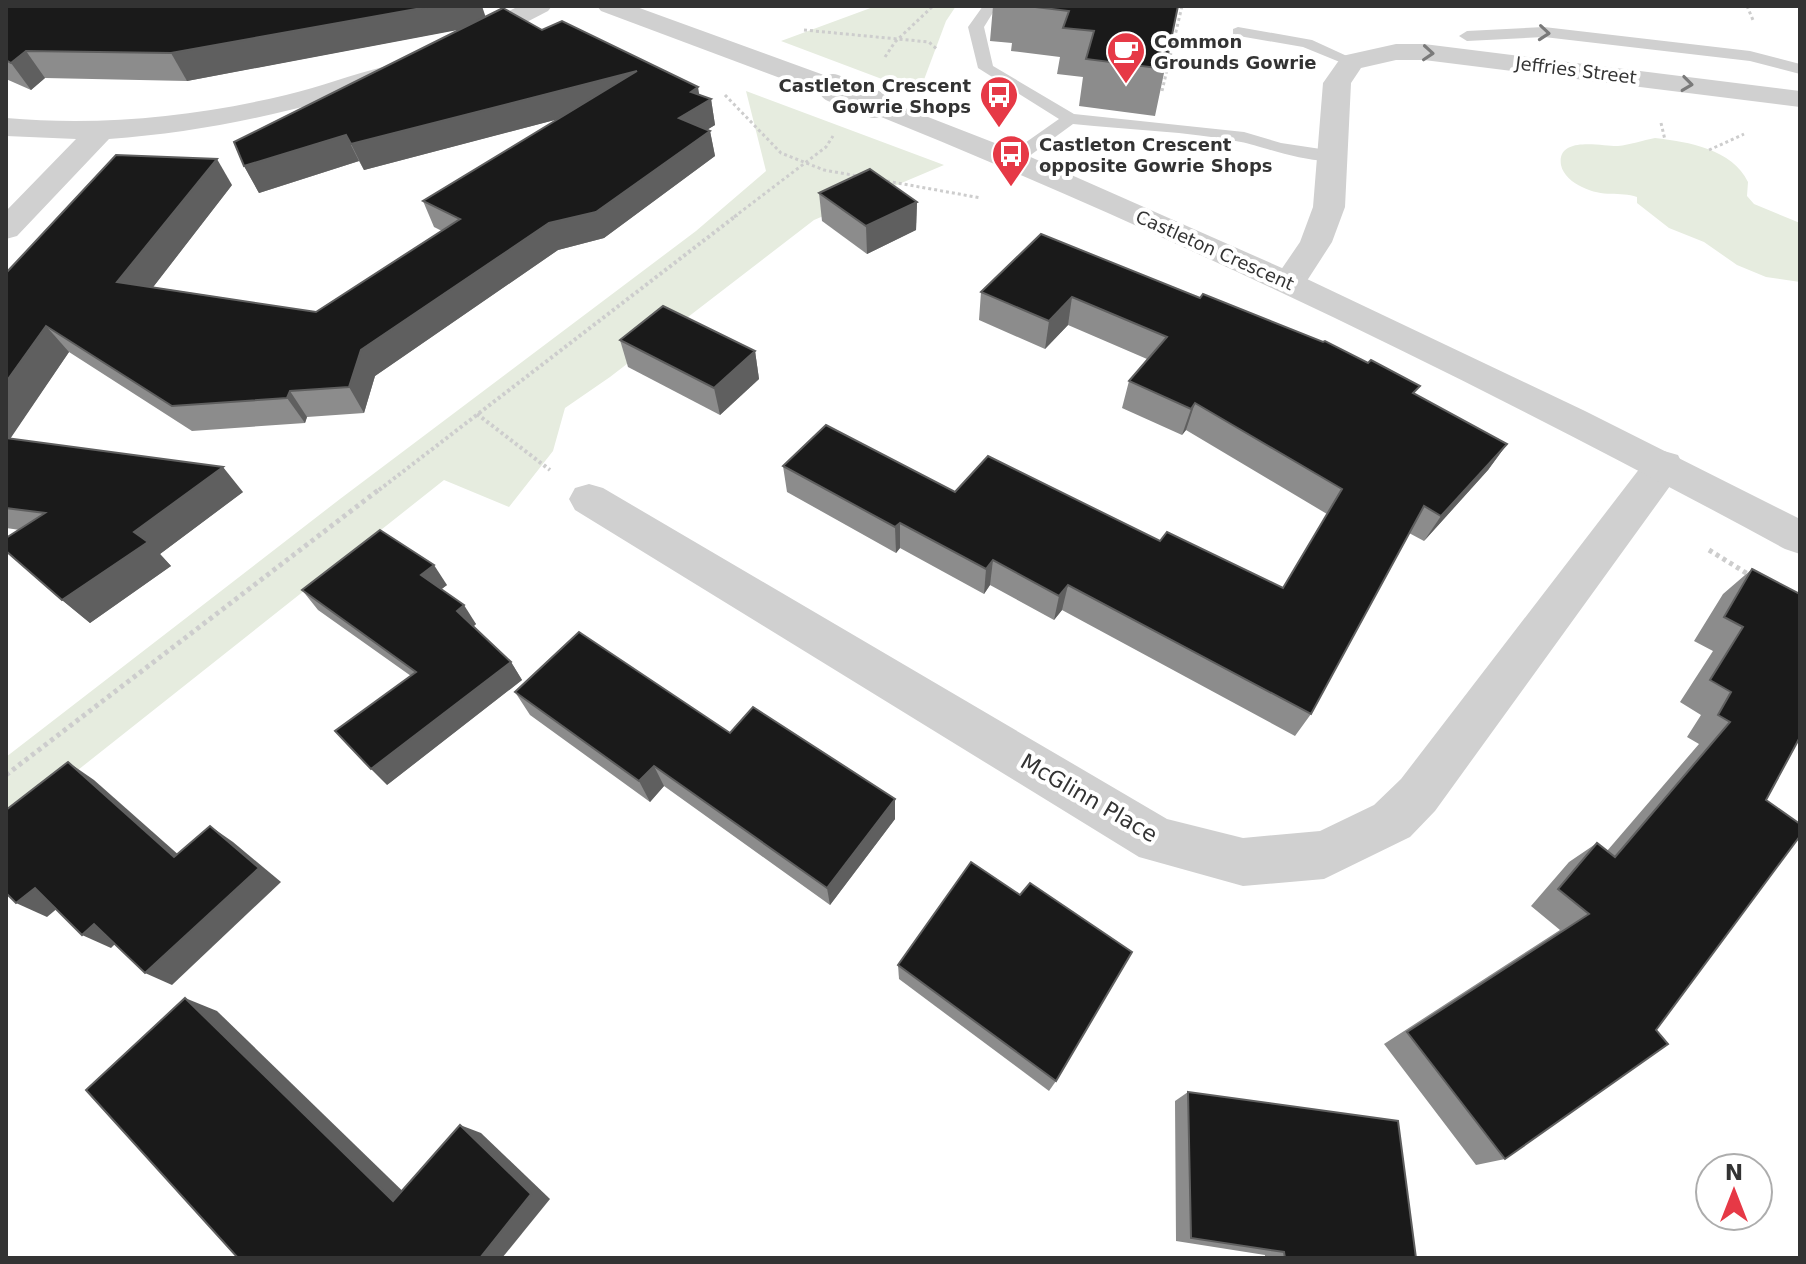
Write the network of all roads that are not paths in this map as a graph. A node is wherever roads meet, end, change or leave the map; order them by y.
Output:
1 (539, 6) edge
2 (610, 6) edge
3 (990, 6) edge
4 (1238, 32) dead end
5 (1467, 36) dead end
6 (1352, 62) junction
7 (1800, 69) edge
8 (1800, 99) edge
9 (1070, 119) junction
10 (6, 127) edge
11 (102, 129) junction
12 (1334, 156) junction
13 (1011, 161) junction
14 (6, 229) edge
15 (1289, 283) junction
16 (1664, 465) junction
17 (589, 499) road end
18 (1800, 538) edge

1 - 11 street
2 - 13 street, Castleton Crescent, bridge
3 - 9 lane
4 - 6 lane
5 -> 7 lane
6 -> 8 street, Jeffries Street
6 - 12 street
9 - 12 lane
9 - 13 lane
10 - 11 street
11 - 14 street
12 - 15 street
13 - 15 street, Castleton Crescent
15 - 16 street, Castleton Crescent
16 - 17 street, McGlinn Place
16 - 18 street, Castleton Crescent

